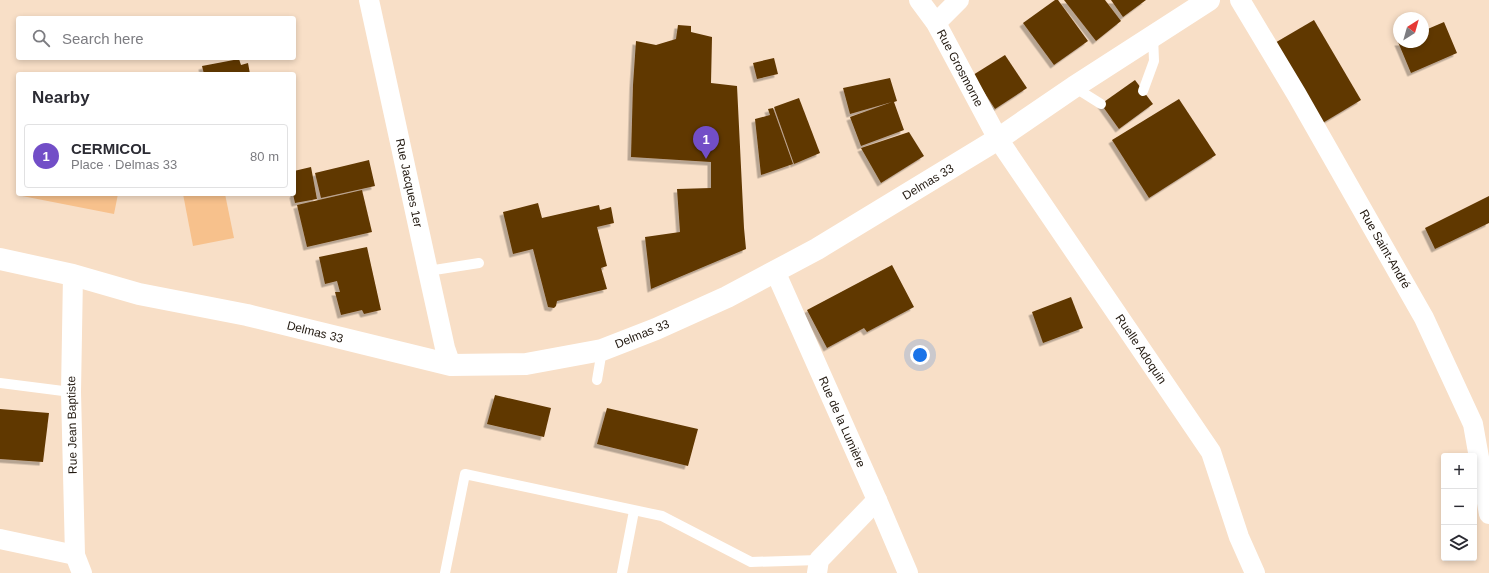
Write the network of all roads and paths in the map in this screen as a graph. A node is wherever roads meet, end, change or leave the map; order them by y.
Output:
1 (369, 0) edge
2 (919, 0) edge
3 (959, 0) edge
4 (1209, 0) edge
5 (1240, 0) edge
6 (936, 23) junction
7 (1153, 36) junction
8 (1074, 87) junction
9 (1143, 91) dead end
10 (1101, 104) dead end
11 (998, 139) junction
12 (0, 260) edge
13 (478, 263) dead end
14 (428, 271) junction
15 (775, 271) junction
16 (73, 275) junction
17 (602, 350) junction
18 (451, 365) junction
19 (597, 380) dead end
20 (0, 383) edge
21 (71, 392) junction
22 (877, 500) junction
23 (634, 511) junction
24 (1489, 514) edge
25 (0, 540) edge
26 (79, 564) edge
27 (818, 567) edge
28 (445, 573) edge
29 (622, 573) edge
30 (908, 573) edge
31 (1255, 573) edge

1 - 14 street, Rue Jacques 1er
2 - 6 street, Rue Grosmorne
3 - 6 street
4 - 7 main road, Delmas 33
5 - 24 street, Rue Saint-André
6 - 11 street, Rue Grosmorne
7 - 8 main road, Delmas 33
7 - 9 lane
8 - 10 lane
8 - 11 main road, Delmas 33
11 - 15 main road, Delmas 33
11 - 31 street, Ruelle Adoquin
12 - 16 main road, Delmas 33
13 - 14 lane
14 - 18 street, Rue Jacques 1er
15 - 17 main road, Delmas 33
15 - 22 street, Rue de la Lumière
16 - 18 main road, Delmas 33
16 - 21 street, Rue Jean Baptiste
17 - 18 main road, Delmas 33
17 - 19 lane
20 - 21 lane
21 - 26 street, Rue Jean Baptiste
22 - 27 street
22 - 30 street, Rue de la Lumière
23 - 27 lane
23 - 28 lane
23 - 29 lane
25 - 26 street

